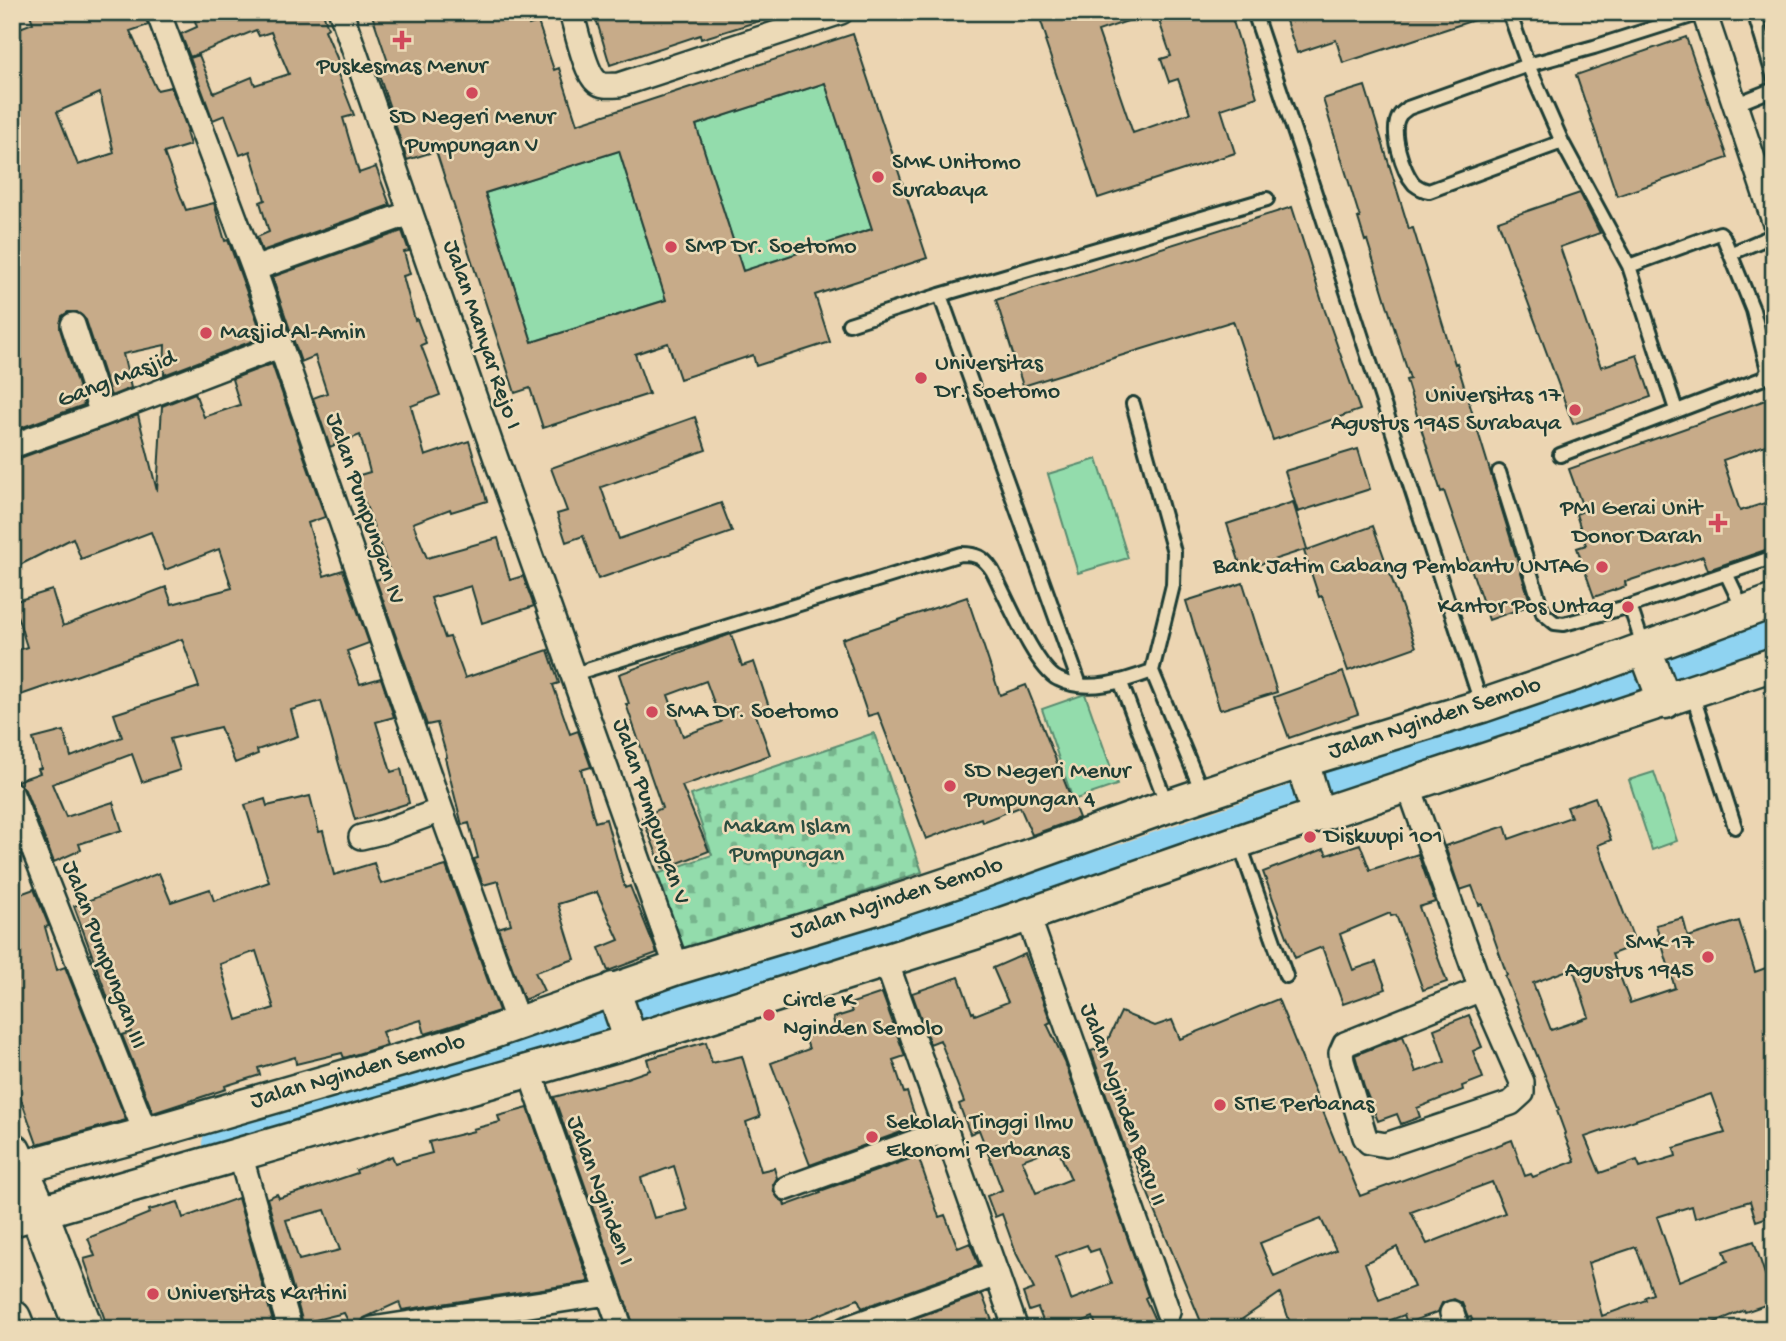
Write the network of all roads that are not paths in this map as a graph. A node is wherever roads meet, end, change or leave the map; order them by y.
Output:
1 (158, 12) edge
2 (341, 12) edge
3 (571, 12) edge
4 (841, 12) edge
5 (1254, 12) edge
6 (1508, 12) edge
7 (1704, 12) edge
8 (1754, 12) edge
9 (1528, 65) junction
10 (1774, 78) edge
11 (1774, 89) edge
12 (1734, 105) junction
13 (1562, 142) junction
14 (1267, 199) dead end
15 (410, 213) junction
16 (1774, 221) edge
17 (1774, 234) edge
18 (1732, 253) junction
19 (1629, 266) junction
20 (254, 269) junction
21 (940, 295) junction
22 (849, 324) dead end
23 (73, 325) dead end
24 (279, 346) junction
25 (1133, 404) dead end
26 (1676, 410) junction
27 (102, 414) junction
28 (12, 446) edge
29 (1560, 455) dead end
30 (1499, 472) dead end
31 (1774, 557) edge
32 (1726, 573) junction
33 (1774, 600) edge
34 (1630, 606) junction
35 (1744, 611) junction
36 (1774, 664) edge
37 (1152, 671) junction
38 (574, 674) junction
39 (1663, 679) junction
40 (1121, 683) junction
41 (1080, 685) junction
42 (1482, 706) junction
43 (1409, 787) junction
44 (1311, 790) junction
45 (1203, 794) junction
46 (12, 795) edge
47 (1168, 806) junction
48 (441, 810) junction
49 (1735, 827) dead end
50 (361, 837) dead end
51 (1239, 842) junction
52 (1028, 916) junction
53 (886, 961) junction
54 (677, 968) junction
55 (1286, 976) dead end
56 (1481, 989) junction
57 (622, 1016) junction
58 (518, 1023) junction
59 (531, 1077) junction
60 (945, 1131) junction
61 (146, 1134) junction
62 (240, 1154) junction
63 (23, 1188) edge
64 (787, 1188) dead end
65 (997, 1274) junction
66 (608, 1293) junction
67 (1168, 1312) dead end
68 (12, 1319) edge
69 (16, 1329) edge
70 (83, 1329) edge
71 (290, 1329) edge
72 (372, 1329) edge
73 (621, 1329) edge
74 (845, 1329) edge
75 (1016, 1329) edge

1 - 20 street, Jalan Pumpungan IV
2 - 15 street, Jalan Manyar Rejo I
3 - 4 street
5 - 42 lane
6 - 9 lane
7 - 9 lane
7 - 12 street
8 - 10 lane
9 - 13 lane
9 - 13 lane
11 - 12 lane
12 - 16 street
13 - 19 lane
14 - 21 lane
15 - 20 street
15 - 38 street, Jalan Manyar Rejo I
17 - 18 lane
18 - 19 lane
18 - 26 lane
19 - 26 lane
20 - 24 street, Jalan Pumpungan IV
21 - 22 lane
21 - 41 lane
23 - 27 street
24 - 27 street, Gang Masjid
24 - 48 street, Jalan Pumpungan IV
25 - 37 lane
26 - 29 lane
27 - 28 street, Gang Masjid
30 - 34 lane
31 - 32 lane
32 - 34 lane
32 - 35 lane
33 - 35 main road, Jalan Nginden Semolo
34 - 39 lane
35 - 39 main road, Jalan Nginden Semolo
36 - 39 main road, Jalan Nginden Semolo
37 - 40 lane
37 - 45 lane
38 - 41 lane
38 - 54 street, Jalan Pumpungan V
39 - 42 main road, Jalan Nginden Semolo
39 - 43 main road, Jalan Nginden Semolo
39 - 49 lane
40 - 41 lane
40 - 47 lane
42 - 44 main road, Jalan Nginden Semolo
43 - 44 main road, Jalan Nginden Semolo
43 - 56 street
44 - 45 main road, Jalan Nginden Semolo
44 - 51 main road, Jalan Nginden Semolo
45 - 47 main road, Jalan Nginden Semolo
46 - 61 street, Jalan Pumpungan III
47 - 54 main road, Jalan Nginden Semolo
48 - 50 street
48 - 58 street, Jalan Pumpungan IV
51 - 52 main road, Jalan Nginden Semolo
51 - 55 lane
52 - 53 main road, Jalan Nginden Semolo
52 - 67 street, Jalan Nginden Baru II
53 - 57 main road, Jalan Nginden Semolo
53 - 60 street
54 - 57 main road, Jalan Nginden Semolo
56 - 56 street
57 - 58 main road, Jalan Nginden Semolo
57 - 59 main road, Jalan Nginden Semolo
58 - 61 main road, Jalan Nginden Semolo
59 - 62 main road, Jalan Nginden Semolo
59 - 66 street, Jalan Nginden I
60 - 64 street
60 - 65 street
61 - 63 main road, Jalan Nginden Semolo
62 - 63 main road, Jalan Nginden Semolo
62 - 71 street
63 - 70 main road
65 - 74 street
65 - 75 street
66 - 72 street
66 - 73 street, Jalan Nginden I
68 - 69 main road

